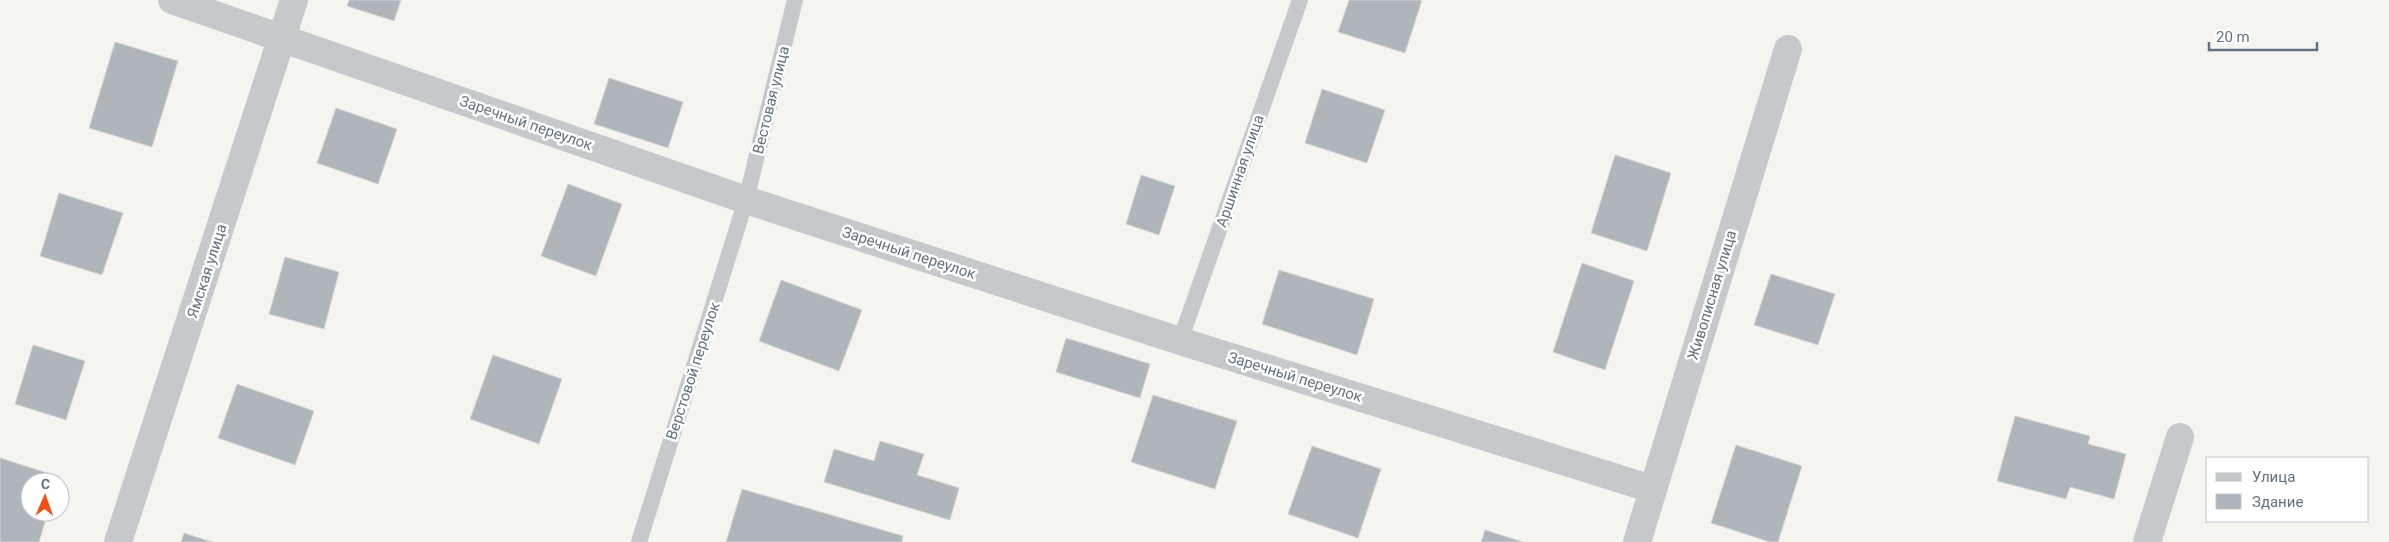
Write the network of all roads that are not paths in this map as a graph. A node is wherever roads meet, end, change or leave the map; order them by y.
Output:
1 (172, 0) edge
2 (294, 0) edge
3 (795, 0) edge
4 (1300, 0) edge
5 (283, 38) junction
6 (1788, 49) dead end
7 (746, 200) junction
8 (1180, 341) junction
9 (2180, 437) dead end
10 (1652, 489) junction
11 (118, 542) edge
12 (639, 542) edge
13 (1637, 542) edge
14 (2147, 542) edge

1 - 5 street, Заречный переулок
2 - 5 street, Ямская улица
3 - 7 lane, Вестовая улица
4 - 8 lane, Аршинная улица
5 - 7 street, Заречный переулок
5 - 11 street, Ямская улица
6 - 10 street, Живописная улица
7 - 8 street, Заречный переулок
7 - 12 lane, Верстовой переулок
8 - 10 street, Заречный переулок
9 - 14 street
10 - 13 street, Живописная улица

